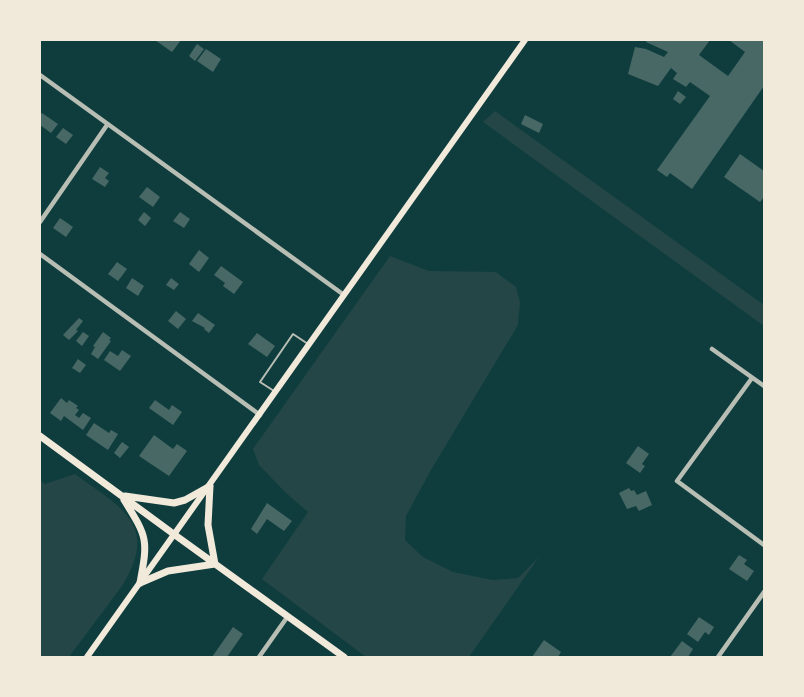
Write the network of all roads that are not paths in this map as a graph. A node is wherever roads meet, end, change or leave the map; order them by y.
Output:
1 (525, 40) edge
2 (40, 75) edge
3 (107, 125) junction
4 (40, 222) edge
5 (40, 254) edge
6 (344, 295) junction
7 (310, 345) junction
8 (712, 349) dead end
9 (752, 378) junction
10 (764, 386) edge
11 (276, 393) junction
12 (260, 415) junction
13 (40, 436) edge
14 (210, 486) junction
15 (122, 496) junction
16 (175, 535) junction
17 (764, 544) edge
18 (215, 564) junction
19 (140, 583) junction
20 (764, 592) edge
21 (288, 616) junction
22 (87, 657) edge
23 (259, 657) edge
24 (344, 657) edge
25 (718, 657) edge

1 - 6 main road
2 - 3 street
3 - 4 street
3 - 6 street
5 - 12 street
6 - 7 main road
7 - 11 main road
7 - 11 lane
8 - 9 street
9 - 10 street
9 - 17 street
11 - 12 main road
12 - 14 main road
13 - 15 main road
14 - 15 main road
14 - 16 main road
14 - 18 main road
15 - 16 main road
15 - 19 main road
16 - 18 main road
16 - 19 main road
18 - 19 main road
18 - 21 main road
19 - 22 main road
20 - 25 street
21 - 23 street
21 - 24 main road

